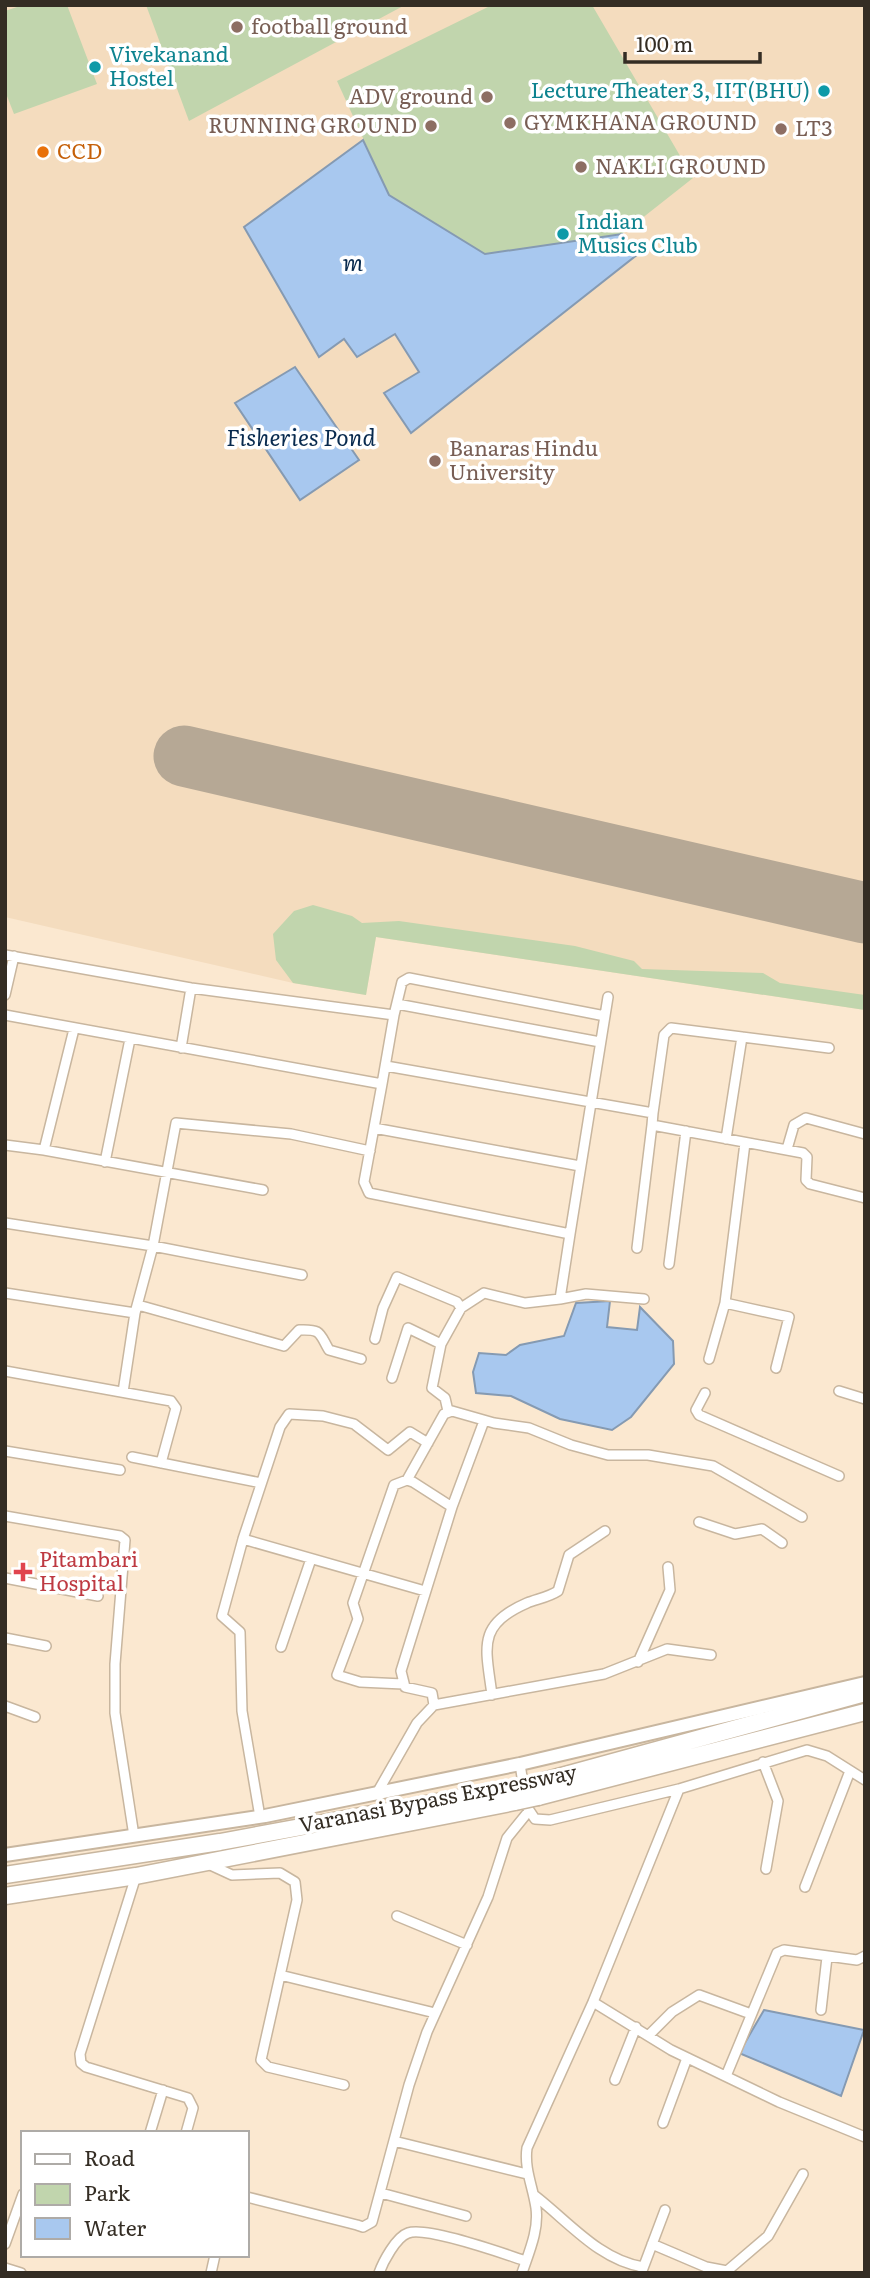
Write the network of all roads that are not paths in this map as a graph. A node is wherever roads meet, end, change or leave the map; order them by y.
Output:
1 (10, 956) edge
2 (191, 988) junction
3 (5, 995) edge
4 (608, 997) dead end
5 (397, 1004) junction
6 (5, 1015) edge
7 (394, 1015) junction
8 (605, 1016) junction
9 (74, 1029) junction
10 (742, 1037) junction
11 (130, 1039) junction
12 (600, 1042) junction
13 (181, 1048) junction
14 (829, 1048) dead end
15 (386, 1066) junction
16 (382, 1084) junction
17 (590, 1101) junction
18 (653, 1113) junction
19 (652, 1125) junction
20 (374, 1128) junction
21 (686, 1131) junction
22 (865, 1134) edge
23 (726, 1139) junction
24 (746, 1143) junction
25 (5, 1145) edge
26 (787, 1149) junction
27 (44, 1150) junction
28 (370, 1151) junction
29 (105, 1162) junction
30 (580, 1166) junction
31 (166, 1173) junction
32 (263, 1191) dead end
33 (865, 1198) edge
34 (5, 1223) edge
35 (570, 1234) junction
36 (153, 1246) junction
37 (637, 1248) dead end
38 (669, 1264) dead end
39 (302, 1275) dead end
40 (5, 1293) edge
41 (560, 1299) junction
42 (644, 1299) dead end
43 (725, 1303) junction
44 (461, 1308) junction
45 (137, 1309) junction
46 (375, 1339) dead end
47 (441, 1344) junction
48 (361, 1359) dead end
49 (709, 1359) dead end
50 (776, 1368) dead end
51 (5, 1371) edge
52 (392, 1378) dead end
53 (839, 1391) dead end
54 (123, 1392) junction
55 (705, 1393) dead end
56 (865, 1399) edge
57 (448, 1411) junction
58 (484, 1421) junction
59 (428, 1443) junction
60 (5, 1451) edge
61 (132, 1457) dead end
62 (161, 1463) junction
63 (120, 1470) dead end
64 (839, 1476) dead end
65 (407, 1480) junction
66 (261, 1483) junction
67 (452, 1507) junction
68 (5, 1516) edge
69 (802, 1517) dead end
70 (699, 1522) dead end
71 (605, 1531) dead end
72 (243, 1539) junction
73 (782, 1543) dead end
74 (311, 1559) junction
75 (668, 1567) dead end
76 (365, 1574) junction
77 (5, 1578) edge
78 (425, 1591) junction
79 (98, 1596) dead end
80 (5, 1637) edge
81 (46, 1646) dead end
82 (281, 1647) dead end
83 (711, 1655) dead end
84 (638, 1662) junction
85 (865, 1683) edge
86 (403, 1684) junction
87 (865, 1693) edge
88 (492, 1695) junction
89 (434, 1705) junction
90 (5, 1706) edge
91 (865, 1712) edge
92 (35, 1717) dead end
93 (763, 1762) junction
94 (520, 1764) junction
95 (850, 1771) junction
96 (865, 1780) edge
97 (679, 1789) junction
98 (537, 1790) junction
99 (377, 1793) junction
100 (519, 1801) junction
101 (260, 1817) junction
102 (134, 1836) junction
103 (5, 1855) edge
104 (204, 1862) junction
105 (766, 1869) dead end
106 (5, 1875) edge
107 (136, 1876) junction
108 (805, 1886) dead end
109 (5, 1896) edge
110 (397, 1916) dead end
111 (467, 1945) junction
112 (865, 1956) edge
113 (827, 1957) junction
114 (280, 1975) junction
115 (593, 2002) junction
116 (821, 2010) dead end
117 (435, 2013) junction
118 (751, 2014) junction
119 (636, 2026) junction
120 (649, 2035) junction
121 (687, 2057) junction
122 (726, 2076) junction
123 (615, 2080) dead end
124 (344, 2085) dead end
125 (163, 2090) junction
126 (663, 2123) dead end
127 (151, 2131) edge
128 (186, 2131) edge
129 (865, 2137) edge
130 (394, 2141) junction
131 (527, 2174) junction
132 (803, 2174) dead end
133 (381, 2193) junction
134 (534, 2195) junction
135 (248, 2197) edge
136 (21, 2200) edge
137 (665, 2210) dead end
138 (466, 2216) dead end
139 (5, 2244) edge
140 (652, 2244) junction
141 (526, 2261) junction
142 (5, 2268) edge
143 (642, 2270) edge
144 (21, 2273) edge
145 (379, 2273) edge
146 (522, 2273) edge

1 - 2 street
1 - 3 street
2 - 7 street
2 - 13 street
4 - 8 street
5 - 7 street
5 - 8 street
5 - 12 street
6 - 9 street
7 - 15 street
8 - 12 street
9 - 11 street
9 - 27 street
10 - 14 street
10 - 18 street
10 - 23 street
11 - 13 street
11 - 29 street
12 - 17 street
13 - 16 street
15 - 16 street
15 - 17 street
16 - 20 street
17 - 18 street
17 - 30 street
18 - 19 street
19 - 21 street
19 - 37 street
20 - 28 street
20 - 30 street
21 - 23 street
21 - 38 street
22 - 26 street
23 - 24 street
24 - 26 street
24 - 43 street
25 - 27 street
26 - 33 street
27 - 29 street
28 - 31 street
28 - 35 street
29 - 31 street
30 - 35 street
31 - 32 street
31 - 36 street
34 - 36 street
35 - 41 street
36 - 39 street
36 - 45 street
40 - 45 street
41 - 42 street
41 - 44 street
43 - 49 street
43 - 50 street
44 - 46 street
44 - 47 street
45 - 48 street
45 - 54 street
47 - 52 street
47 - 57 street
51 - 54 street
53 - 56 street
54 - 62 street
55 - 64 street
57 - 58 street
57 - 59 street
58 - 67 street
58 - 69 street
59 - 65 street
59 - 66 street
60 - 63 street
61 - 62 street
62 - 66 street
65 - 67 street
65 - 76 street
66 - 72 street
67 - 78 street
68 - 102 street
70 - 73 street
71 - 88 street
72 - 74 street
72 - 101 street
74 - 76 street
74 - 82 street
75 - 84 street
76 - 78 street
76 - 86 street
77 - 79 street
78 - 86 street
80 - 81 street
83 - 84 street
84 - 88 street
85 - 94 street
86 - 89 street
87 - 98 highway, Varanasi Bypass Expressway
88 - 89 street
89 - 99 street
90 - 92 street
91 - 98 highway, Varanasi Bypass Expressway
93 - 95 street
93 - 97 street
93 - 105 street
94 - 99 street
94 - 100 street
95 - 96 street
95 - 108 street
97 - 100 street
97 - 115 street
98 - 100 highway, Varanasi Bypass Expressway, bridge
99 - 101 street
100 - 104 highway, Varanasi Bypass Expressway
100 - 106 highway, Varanasi Bypass Expressway
100 - 111 street
101 - 102 street
102 - 103 street
104 - 107 highway, Varanasi Bypass Expressway
104 - 114 street
107 - 109 highway, Varanasi Bypass Expressway
107 - 125 street
110 - 111 street
111 - 117 street
112 - 113 street
113 - 116 street
113 - 118 street
114 - 117 street
114 - 124 street
115 - 119 street
115 - 131 street
117 - 130 street
118 - 120 street
118 - 122 street
119 - 120 street
119 - 123 street
120 - 121 street
121 - 122 street
121 - 126 street
122 - 129 street
125 - 127 street
125 - 128 street
130 - 131 street
130 - 133 street
131 - 134 street
132 - 140 street
133 - 135 street
133 - 138 street
134 - 141 street
134 - 143 street
136 - 139 street
137 - 140 street
140 - 143 street
141 - 145 street
141 - 146 street
142 - 144 street

